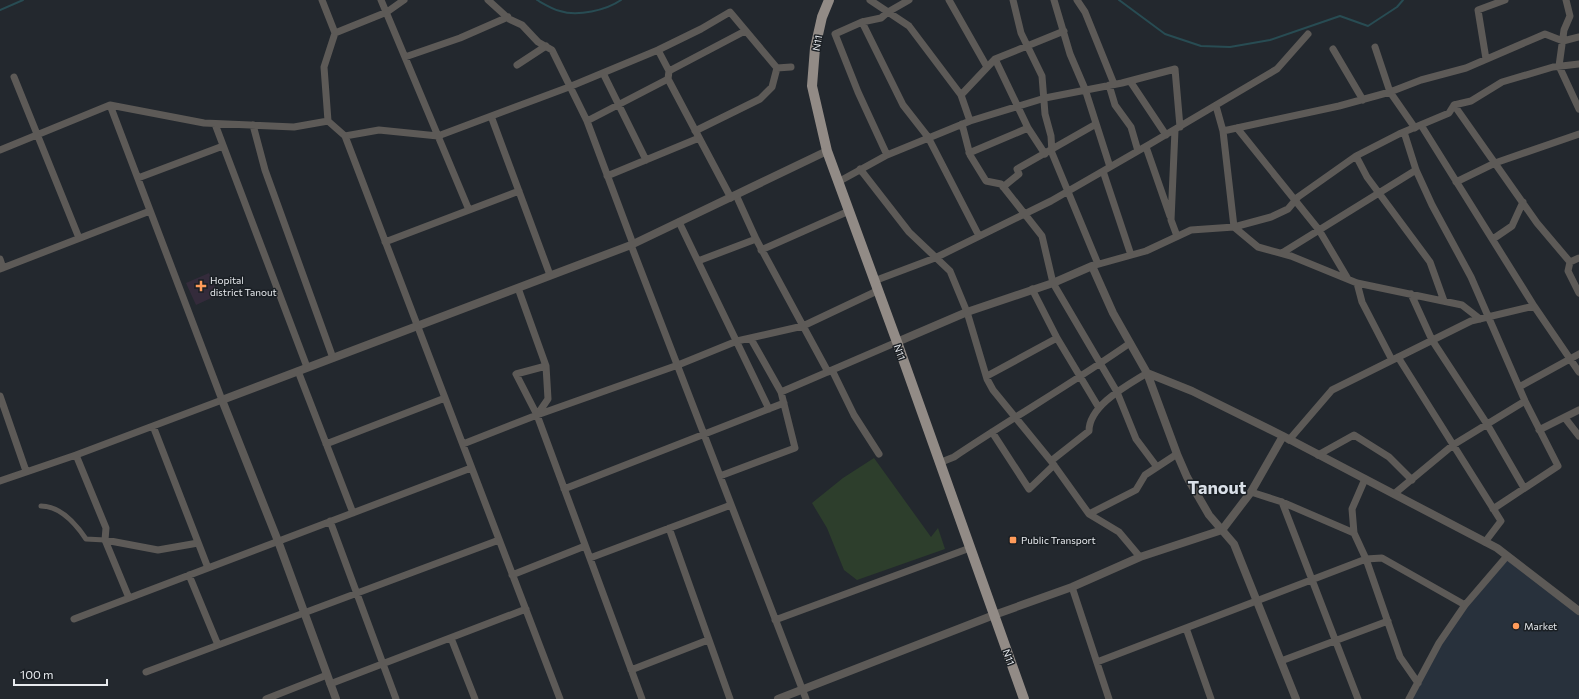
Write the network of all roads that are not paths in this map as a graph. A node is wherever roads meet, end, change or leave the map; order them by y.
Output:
1 (322, 0) edge
2 (381, 0) edge
3 (404, 0) edge
4 (488, 0) edge
5 (829, 0) edge
6 (870, 0) edge
7 (909, 0) edge
8 (949, 0) edge
9 (1013, 0) edge
10 (1054, 0) edge
11 (1077, 0) edge
12 (1505, 0) edge
13 (1566, 0) edge
14 (387, 12) junction
15 (888, 12) junction
16 (508, 17) junction
17 (862, 22) junction
18 (745, 31) junction
19 (1064, 31) junction
20 (335, 33) junction
21 (1308, 34) dead end
22 (1579, 37) edge
23 (1563, 41) junction
24 (546, 46) junction
25 (1027, 46) junction
26 (1375, 47) dead end
27 (1334, 49) dead end
28 (658, 50) junction
29 (405, 57) junction
30 (995, 59) junction
31 (1486, 59) junction
32 (1579, 64) edge
33 (517, 65) dead end
34 (1559, 66) junction
35 (791, 67) dead end
36 (987, 67) junction
37 (777, 68) junction
38 (669, 71) junction
39 (603, 73) junction
40 (14, 78) dead end
41 (668, 79) junction
42 (1130, 81) junction
43 (1111, 85) junction
44 (569, 87) junction
45 (1085, 89) junction
46 (1390, 92) junction
47 (961, 95) junction
48 (1045, 98) junction
49 (1363, 100) junction
50 (110, 105) junction
51 (618, 105) junction
52 (1454, 105) junction
53 (1216, 106) junction
54 (1018, 107) junction
55 (1579, 109) edge
56 (492, 116) junction
57 (328, 121) junction
58 (586, 121) junction
59 (970, 121) junction
60 (215, 124) junction
61 (962, 124) junction
62 (1096, 124) junction
63 (253, 125) junction
64 (1418, 126) junction
65 (1028, 128) junction
66 (1178, 128) junction
67 (1237, 128) junction
68 (695, 131) junction
69 (1222, 131) junction
70 (1404, 132) junction
71 (1579, 134) edge
72 (37, 135) junction
73 (1166, 135) junction
74 (345, 136) junction
75 (438, 136) junction
76 (928, 137) junction
77 (699, 138) junction
78 (223, 146) junction
79 (1146, 147) junction
80 (1052, 149) junction
81 (0, 150) edge
82 (1138, 151) junction
83 (827, 152) junction
84 (969, 153) junction
85 (1045, 154) junction
86 (887, 155) junction
87 (1356, 156) junction
88 (646, 160) junction
89 (1495, 163) junction
90 (860, 169) junction
91 (1106, 169) junction
92 (1416, 170) junction
93 (607, 176) junction
94 (138, 178) junction
95 (838, 182) junction
96 (1456, 182) junction
97 (1003, 187) junction
98 (519, 191) junction
99 (1069, 191) junction
100 (1379, 193) junction
101 (733, 197) junction
102 (1294, 202) junction
103 (1523, 202) junction
104 (469, 210) junction
105 (150, 211) junction
106 (849, 211) junction
107 (1025, 213) junction
108 (1171, 220) junction
109 (679, 222) junction
110 (1234, 227) junction
111 (1319, 230) junction
112 (979, 236) junction
113 (1176, 236) junction
114 (79, 238) junction
115 (756, 239) junction
116 (1493, 239) junction
117 (385, 242) junction
118 (632, 244) junction
119 (761, 250) junction
120 (1282, 254) junction
121 (1131, 255) junction
122 (935, 258) junction
123 (1579, 258) edge
124 (0, 259) edge
125 (698, 261) junction
126 (1570, 262) junction
127 (1095, 265) junction
128 (2, 268) edge
129 (550, 275) junction
130 (1348, 279) junction
131 (1054, 283) junction
132 (1357, 283) junction
133 (876, 286) junction
134 (518, 288) junction
135 (1032, 289) junction
136 (1579, 293) edge
137 (1411, 294) junction
138 (1444, 301) junction
139 (1534, 306) junction
140 (967, 312) junction
141 (1489, 317) junction
142 (1480, 319) junction
143 (417, 326) junction
144 (803, 326) junction
145 (1057, 338) junction
146 (750, 339) junction
147 (1432, 340) junction
148 (737, 341) junction
149 (897, 342) junction
150 (1130, 343) junction
151 (1579, 354) edge
152 (333, 358) junction
153 (1395, 358) junction
154 (1570, 360) junction
155 (1100, 364) junction
156 (678, 365) junction
157 (546, 366) junction
158 (307, 367) junction
159 (298, 371) junction
160 (830, 371) junction
161 (1579, 372) edge
162 (1147, 373) junction
163 (987, 376) junction
164 (1078, 376) junction
165 (1519, 388) junction
166 (781, 392) junction
167 (1117, 392) junction
168 (0, 396) edge
169 (445, 398) junction
170 (222, 400) junction
171 (1525, 400) junction
172 (784, 403) junction
173 (1099, 408) junction
174 (768, 409) junction
175 (1579, 410) edge
176 (537, 415) junction
177 (1015, 417) junction
178 (1565, 418) junction
179 (1487, 424) junction
180 (153, 426) junction
181 (1540, 430) junction
182 (992, 432) junction
183 (704, 435) junction
184 (1579, 436) edge
185 (1286, 438) junction
186 (326, 444) junction
187 (463, 444) junction
188 (1453, 445) junction
189 (879, 454) dead end
190 (1177, 454) junction
191 (76, 455) junction
192 (1318, 455) junction
193 (939, 463) junction
194 (1053, 463) junction
195 (1157, 467) junction
196 (471, 468) junction
197 (26, 471) junction
198 (720, 476) junction
199 (1365, 479) junction
200 (1412, 480) junction
201 (0, 481) edge
202 (1524, 488) junction
203 (564, 489) junction
204 (1251, 492) junction
205 (1394, 494) junction
206 (1282, 502) junction
207 (731, 505) junction
208 (41, 506) dead end
209 (1493, 509) junction
210 (353, 513) junction
211 (1089, 514) junction
212 (330, 521) junction
213 (669, 528) junction
214 (1222, 530) junction
215 (1354, 533) junction
216 (105, 540) junction
217 (499, 540) junction
218 (278, 541) junction
219 (1485, 542) junction
220 (198, 543) junction
221 (585, 546) junction
222 (970, 548) junction
223 (1507, 556) junction
224 (1140, 557) junction
225 (590, 558) junction
226 (1366, 559) junction
227 (208, 568) junction
228 (512, 574) junction
229 (189, 575) junction
230 (1313, 579) junction
231 (1072, 587) junction
232 (356, 594) junction
233 (129, 598) junction
234 (1257, 601) junction
235 (1465, 605) junction
236 (526, 610) junction
237 (1579, 611) edge
238 (304, 614) junction
239 (994, 615) junction
240 (74, 620) dead end
241 (776, 620) junction
242 (1388, 621) junction
243 (1186, 628) junction
244 (451, 638) junction
245 (708, 640) junction
246 (1335, 641) junction
247 (218, 645) junction
248 (1281, 661) junction
249 (1097, 662) junction
250 (383, 664) junction
251 (631, 670) junction
252 (146, 672) dead end
253 (327, 675) junction
254 (1418, 682) junction
255 (330, 684) junction
256 (802, 690) junction
257 (266, 699) edge
258 (336, 699) edge
259 (396, 699) edge
260 (475, 699) edge
261 (560, 699) edge
262 (642, 699) edge
263 (730, 699) edge
264 (778, 699) edge
265 (806, 699) edge
266 (1024, 699) edge
267 (1109, 699) edge
268 (1211, 699) edge
269 (1296, 699) edge
270 (1358, 699) edge
271 (1409, 699) edge

1 - 20 street
2 - 14 street
3 - 14 street
4 - 16 street
5 - 83 main road, N11
6 - 15 street
7 - 15 street
8 - 36 street
9 - 25 street
10 - 19 street
11 - 43 street
12 - 31 street
13 - 23 street
14 - 20 street
14 - 29 street
15 - 17 street
15 - 47 street
16 - 24 street
16 - 29 street
17 - 76 street
17 - 86 street
18 - 28 street
18 - 37 street
18 - 38 street
19 - 25 street
19 - 45 street
20 - 57 street
21 - 53 street
22 - 23 street
23 - 31 street
23 - 34 street
24 - 33 street
24 - 44 street
25 - 30 street
25 - 48 street
26 - 46 street
27 - 49 street
28 - 38 street
28 - 39 street
29 - 75 street
30 - 36 street
30 - 54 street
31 - 46 street
32 - 34 street
34 - 52 street
34 - 55 street
35 - 37 street
36 - 47 street
37 - 68 street
38 - 41 street
39 - 44 street
39 - 51 street
40 - 72 street
41 - 51 street
41 - 68 street
42 - 43 street
42 - 66 street
42 - 73 street
43 - 45 street
43 - 82 street
44 - 56 street
44 - 58 street
45 - 48 street
45 - 62 street
46 - 49 street
46 - 64 street
47 - 59 street
48 - 54 street
48 - 80 street
49 - 67 street
50 - 60 street
50 - 72 street
50 - 94 street
51 - 58 street
51 - 88 street
52 - 64 street
52 - 89 street
53 - 66 street
53 - 69 street
54 - 59 street
54 - 65 street
56 - 75 street
56 - 98 street
57 - 63 street
57 - 74 street
58 - 93 street
59 - 61 street
60 - 63 street
60 - 78 street
61 - 76 street
61 - 84 street
62 - 80 street
62 - 91 street
63 - 152 street
64 - 70 street
64 - 96 street
65 - 84 street
65 - 85 street
66 - 73 street
66 - 108 street
67 - 69 street
67 - 102 street
68 - 77 street
69 - 110 street
70 - 87 street
70 - 92 street
71 - 89 street
72 - 81 street
72 - 114 street
73 - 79 street
74 - 75 street
74 - 117 street
75 - 104 street
76 - 86 street
76 - 112 street
77 - 88 street
77 - 101 street
78 - 94 street
78 - 158 street
79 - 82 street
79 - 108 street
80 - 85 street
80 - 99 street
82 - 91 street
83 - 95 main road, N11
83 - 101 street
84 - 97 street
85 - 97 street
86 - 90 street
87 - 100 street
87 - 102 street
88 - 93 street
89 - 96 street
89 - 103 street
90 - 95 street
90 - 122 street
91 - 99 street
91 - 121 street
92 - 100 street
92 - 141 street
93 - 118 street
94 - 105 street
95 - 106 main road, N11
96 - 116 street
97 - 107 street
98 - 104 street
98 - 129 street
99 - 107 street
99 - 127 street
100 - 111 street
100 - 138 street
101 - 109 street
101 - 115 street
102 - 110 street
102 - 111 street
103 - 116 street
103 - 126 street
104 - 117 street
105 - 114 street
105 - 170 street
106 - 119 street
106 - 133 main road, N11
107 - 112 street
107 - 131 street
108 - 113 street
109 - 118 street
109 - 125 street
110 - 113 street
110 - 120 street
111 - 120 street
111 - 130 street
112 - 122 street
113 - 121 street
114 - 128 street
115 - 119 street
115 - 125 street
116 - 139 street
117 - 143 street
118 - 129 street
118 - 156 street
119 - 144 street
120 - 130 street
121 - 127 street
122 - 133 street
122 - 140 street
123 - 126 street
124 - 128 street
125 - 148 street
126 - 136 street
127 - 131 street
127 - 150 street
129 - 134 street
130 - 132 street
131 - 135 street
131 - 155 street
132 - 137 street
132 - 153 street
133 - 144 street
133 - 149 main road, N11
134 - 143 street
134 - 157 street
135 - 140 street
135 - 145 street
137 - 138 street
137 - 147 street
138 - 142 street
139 - 141 street
139 - 154 street
140 - 149 street
140 - 163 street
141 - 142 street
141 - 165 street
142 - 147 street
143 - 152 street
143 - 169 street
144 - 146 street
144 - 160 street
145 - 163 street
145 - 164 street
146 - 148 street
146 - 166 street
147 - 153 street
147 - 179 street
148 - 156 street
148 - 174 street
149 - 160 street
149 - 193 main road, N11
150 - 155 street
150 - 162 street
151 - 154 street
152 - 158 street
153 - 185 street
153 - 188 street
154 - 161 street
154 - 165 street
155 - 164 street
155 - 167 street
156 - 176 street
156 - 183 street
157 - 176 street
157 - 176 street
158 - 159 street
159 - 170 street
159 - 186 street
160 - 166 street
160 - 189 street
162 - 167 street
162 - 185 street
162 - 190 street
163 - 177 street
164 - 173 street
164 - 177 street
165 - 171 street
166 - 172 street
167 - 173 street
167 - 195 street
168 - 197 street
169 - 186 street
169 - 187 street
170 - 180 street
170 - 218 street
171 - 179 street
171 - 181 street
172 - 174 street
172 - 198 street
173 - 194 street
174 - 183 street
175 - 178 street
176 - 187 street
176 - 203 street
177 - 182 street
177 - 194 street
178 - 181 street
178 - 184 street
179 - 188 street
179 - 202 street
180 - 191 street
180 - 220 street
181 - 202 street
182 - 193 street
182 - 194 street
183 - 198 street
183 - 203 street
185 - 192 street
185 - 204 street
186 - 210 street
187 - 196 street
188 - 200 street
188 - 209 street
190 - 195 street
190 - 214 street
191 - 197 street
191 - 216 street
192 - 199 street
192 - 200 street
193 - 222 main road, N11
194 - 211 street
195 - 211 street
196 - 210 street
196 - 217 street
197 - 201 street
198 - 207 street
199 - 205 street
199 - 215 street
200 - 205 street
202 - 209 street
203 - 221 street
204 - 206 street
204 - 214 street
205 - 219 street
206 - 215 street
206 - 230 street
207 - 213 street
207 - 241 street
208 - 216 street
209 - 219 street
210 - 212 street
211 - 224 street
212 - 218 street
212 - 232 street
213 - 225 street
213 - 245 street
214 - 224 street
214 - 234 street
215 - 226 street
216 - 220 street
216 - 233 street
217 - 228 street
217 - 232 street
218 - 227 street
218 - 238 street
219 - 223 street
220 - 227 street
221 - 225 street
221 - 228 street
222 - 239 main road, N11
222 - 241 street
223 - 235 street
223 - 237 street
224 - 231 street
225 - 251 street
226 - 230 street
226 - 235 street
226 - 242 street
227 - 229 street
228 - 236 street
229 - 233 street
229 - 247 street
230 - 234 street
230 - 246 street
231 - 239 street
231 - 249 street
232 - 238 street
232 - 250 street
233 - 240 street
234 - 243 street
234 - 248 street
235 - 254 street
236 - 244 street
236 - 261 street
238 - 247 street
238 - 253 street
239 - 256 street
239 - 266 main road, N11
241 - 256 street
242 - 246 street
242 - 254 street
243 - 249 street
243 - 268 street
244 - 250 street
244 - 260 street
245 - 251 street
245 - 263 street
246 - 248 street
246 - 270 street
247 - 252 street
248 - 269 street
249 - 267 street
250 - 255 street
250 - 259 street
251 - 262 street
253 - 255 street
253 - 257 street
254 - 271 street
255 - 258 street
256 - 264 street
256 - 265 street

